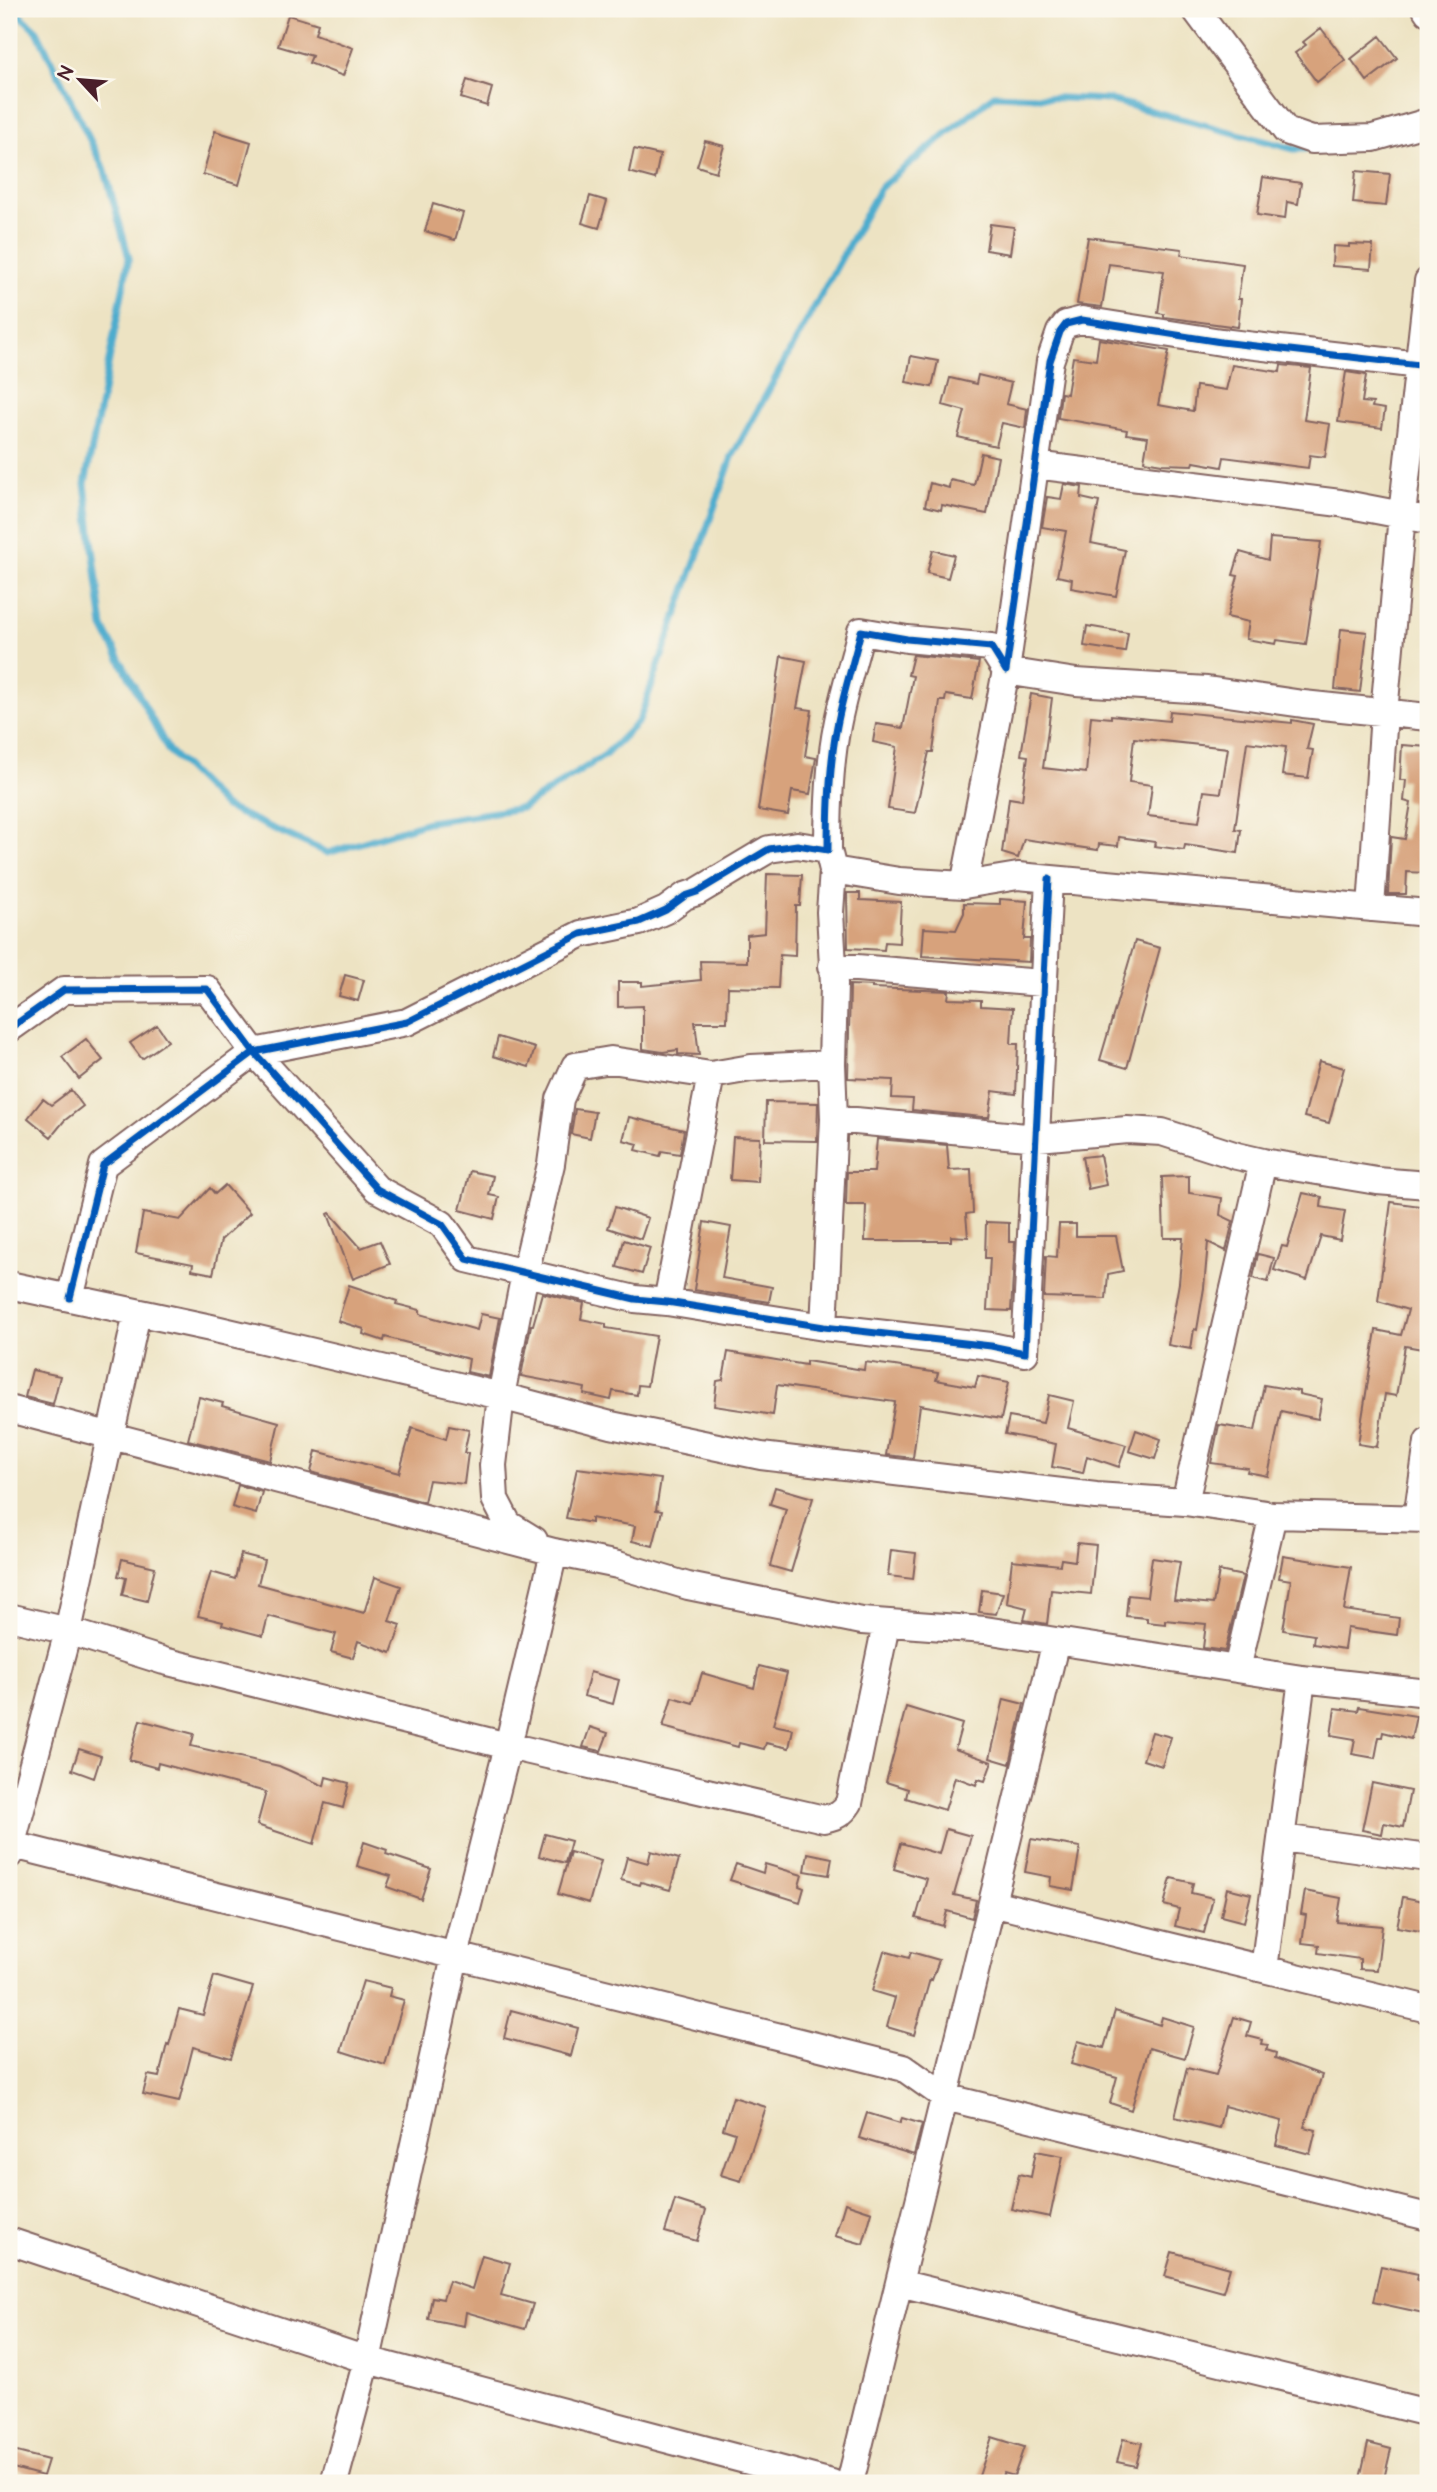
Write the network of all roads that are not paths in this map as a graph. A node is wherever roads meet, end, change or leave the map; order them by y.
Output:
1 (1195, 9) edge
2 (1428, 122) edge
3 (1428, 281) edge
4 (1424, 366) edge
5 (1035, 465) junction
6 (1402, 515) junction
7 (1428, 520) edge
8 (1006, 671) junction
9 (1384, 713) junction
10 (1428, 717) edge
11 (831, 860) junction
12 (1049, 879) junction
13 (964, 885) junction
14 (1371, 908) junction
15 (1428, 913) edge
16 (832, 966) junction
17 (1042, 983) junction
18 (9, 1029) edge
19 (254, 1052) junction
20 (832, 1064) junction
21 (711, 1075) junction
22 (834, 1119) junction
23 (1038, 1138) junction
24 (1263, 1162) junction
25 (1428, 1185) edge
26 (525, 1272) junction
27 (9, 1285) edge
28 (70, 1298) junction
29 (667, 1302) junction
30 (137, 1312) junction
31 (824, 1327) junction
32 (501, 1396) junction
33 (9, 1409) edge
34 (111, 1436) junction
35 (1428, 1442) edge
36 (1185, 1502) junction
37 (1273, 1514) junction
38 (1423, 1519) edge
39 (554, 1552) junction
40 (9, 1617) edge
41 (886, 1625) junction
42 (68, 1631) junction
43 (1056, 1641) junction
44 (1237, 1669) junction
45 (1302, 1679) junction
46 (1428, 1693) edge
47 (508, 1746) junction
48 (1282, 1838) junction
49 (10, 1848) edge
50 (1428, 1858) edge
51 (992, 1903) junction
52 (456, 1956) junction
53 (1264, 1969) junction
54 (1428, 2009) edge
55 (944, 2097) junction
56 (1428, 2217) edge
57 (9, 2241) edge
58 (899, 2283) junction
59 (367, 2360) junction
60 (1428, 2413) edge
61 (334, 2483) edge
62 (832, 2483) edge
63 (850, 2483) edge

1 - 2 street
3 - 4 street
4 - 5 street
4 - 6 street
5 - 6 street
5 - 8 street
6 - 7 street
6 - 9 street
8 - 9 street
8 - 11 street
8 - 13 street
9 - 10 street
9 - 14 street
11 - 13 street
11 - 16 street
11 - 19 street
12 - 13 street
12 - 14 street
12 - 17 street
14 - 15 street
16 - 17 street
16 - 20 street
17 - 23 street
18 - 19 street
19 - 26 street
19 - 28 street
20 - 21 street
20 - 22 street
21 - 26 street
21 - 29 street
22 - 23 street
22 - 31 street
23 - 24 street
23 - 31 street
24 - 25 street
24 - 36 street
26 - 29 street
26 - 32 street
27 - 28 street
28 - 30 street
29 - 31 street
30 - 32 street
30 - 34 street
32 - 36 street
32 - 39 street
33 - 34 street
34 - 39 street
34 - 42 street
35 - 38 street
36 - 37 street
37 - 38 street
37 - 44 street
39 - 41 street
39 - 47 street
40 - 42 street
41 - 43 street
41 - 47 street
42 - 47 street
42 - 49 street
43 - 44 street
43 - 51 street
44 - 45 street
45 - 46 street
45 - 48 street
47 - 52 street
48 - 50 street
48 - 53 street
49 - 52 street
51 - 53 street
51 - 55 street
52 - 55 street
52 - 59 street
53 - 54 street
55 - 56 street
55 - 58 street
57 - 59 street
58 - 60 street
58 - 63 street
59 - 61 street
59 - 62 street

